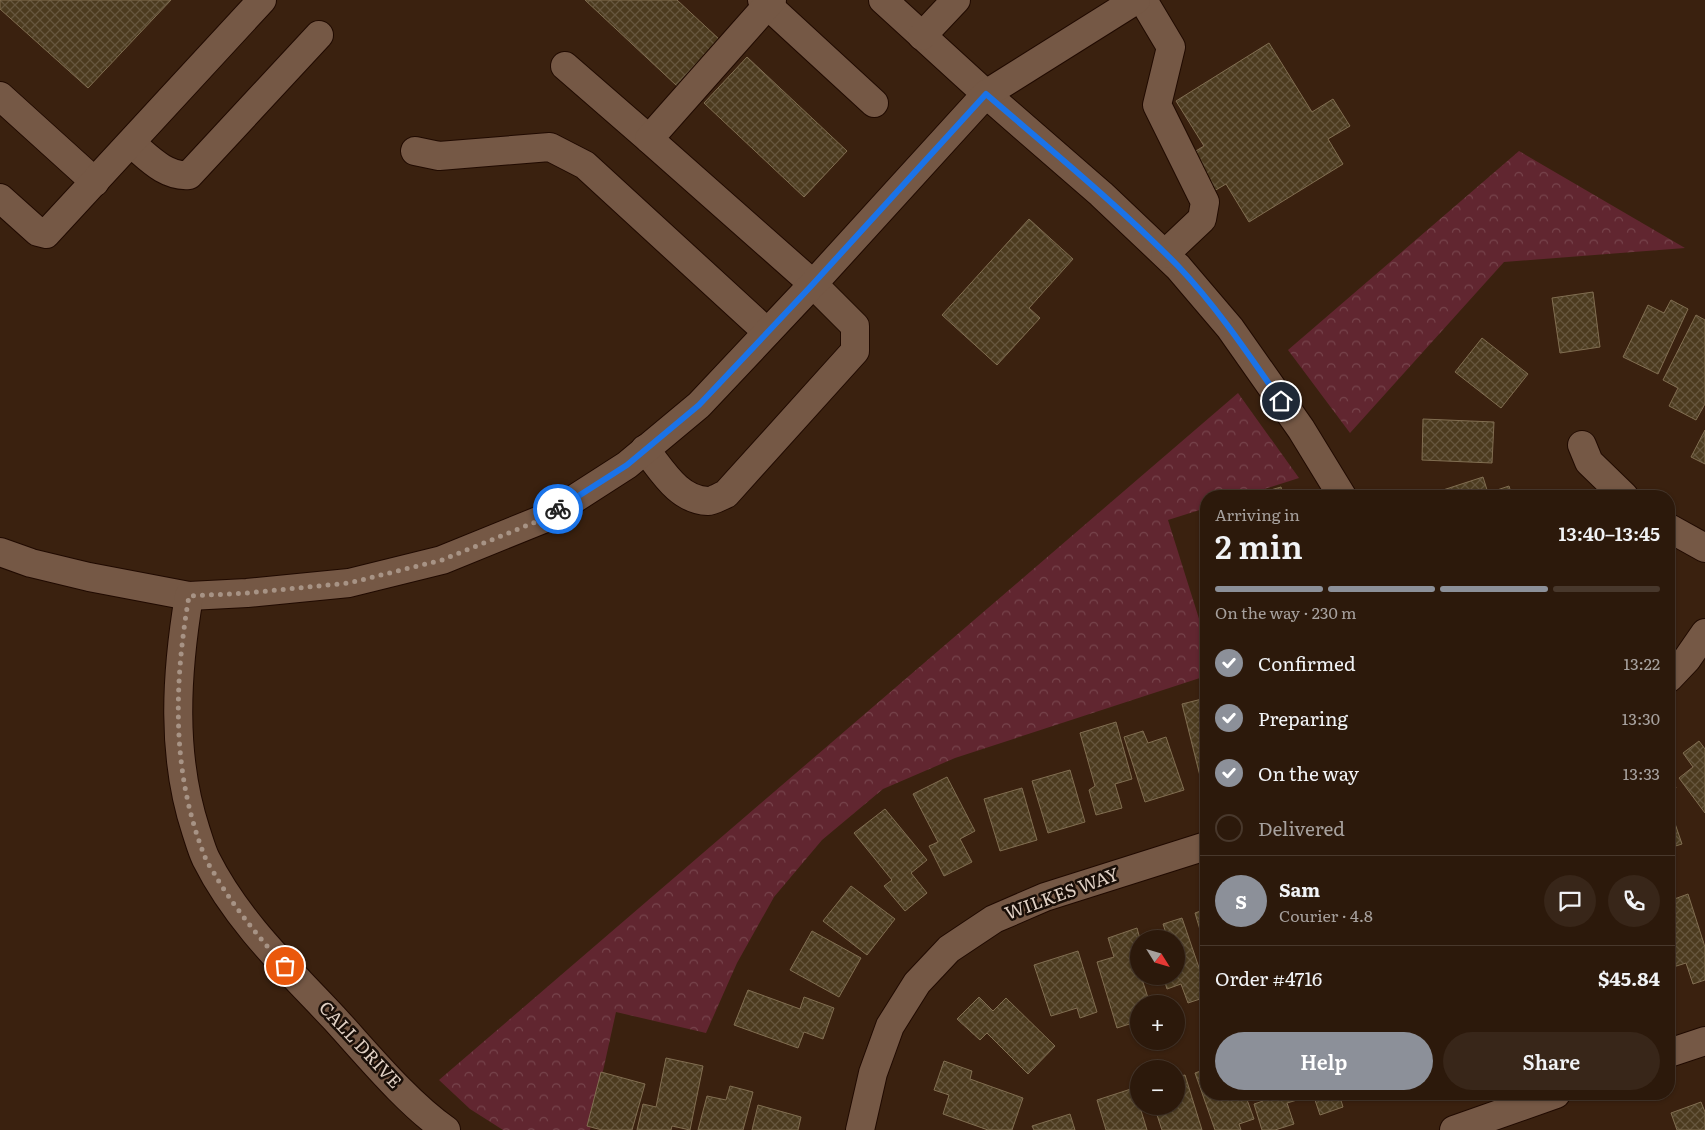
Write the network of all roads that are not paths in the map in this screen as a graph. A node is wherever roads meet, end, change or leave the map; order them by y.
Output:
1 (262, 0) edge
2 (883, 0) edge
3 (956, 0) edge
4 (1136, 0) edge
5 (1142, 0) edge
6 (767, 2) edge
7 (319, 36) dead end
8 (922, 36) junction
9 (565, 66) dead end
10 (986, 94) junction
11 (0, 96) edge
12 (874, 103) dead end
13 (648, 139) junction
14 (131, 143) junction
15 (415, 151) dead end
16 (95, 182) junction
17 (0, 198) edge
18 (1165, 254) junction
19 (813, 284) junction
20 (767, 332) junction
21 (1582, 445) dead end
22 (646, 450) junction
23 (1338, 490) edge
24 (1618, 490) edge
25 (1675, 531) edge
26 (1705, 548) edge
27 (0, 552) edge
28 (189, 596) junction
29 (1705, 632) edge
30 (1675, 671) edge
31 (1200, 848) edge
32 (1705, 1040) edge
33 (1675, 1052) edge
34 (1535, 1100) edge
35 (446, 1130) edge
36 (860, 1130) edge
37 (1454, 1130) edge

1 - 14 street
2 - 8 street
3 - 8 street
4 - 10 street
5 - 18 street
6 - 12 street
6 - 13 street
7 - 14 street
8 - 10 street
9 - 13 street
10 - 18 street
10 - 19 street
11 - 16 street
13 - 19 street
14 - 16 street
15 - 20 street
16 - 17 street
18 - 23 street
19 - 20 street
19 - 22 street
20 - 22 street
21 - 24 street
22 - 28 street
25 - 26 street
27 - 28 street
28 - 35 street, CALL DRIVE
29 - 30 street
31 - 36 street, WILKES WAY
32 - 33 street
34 - 37 street

